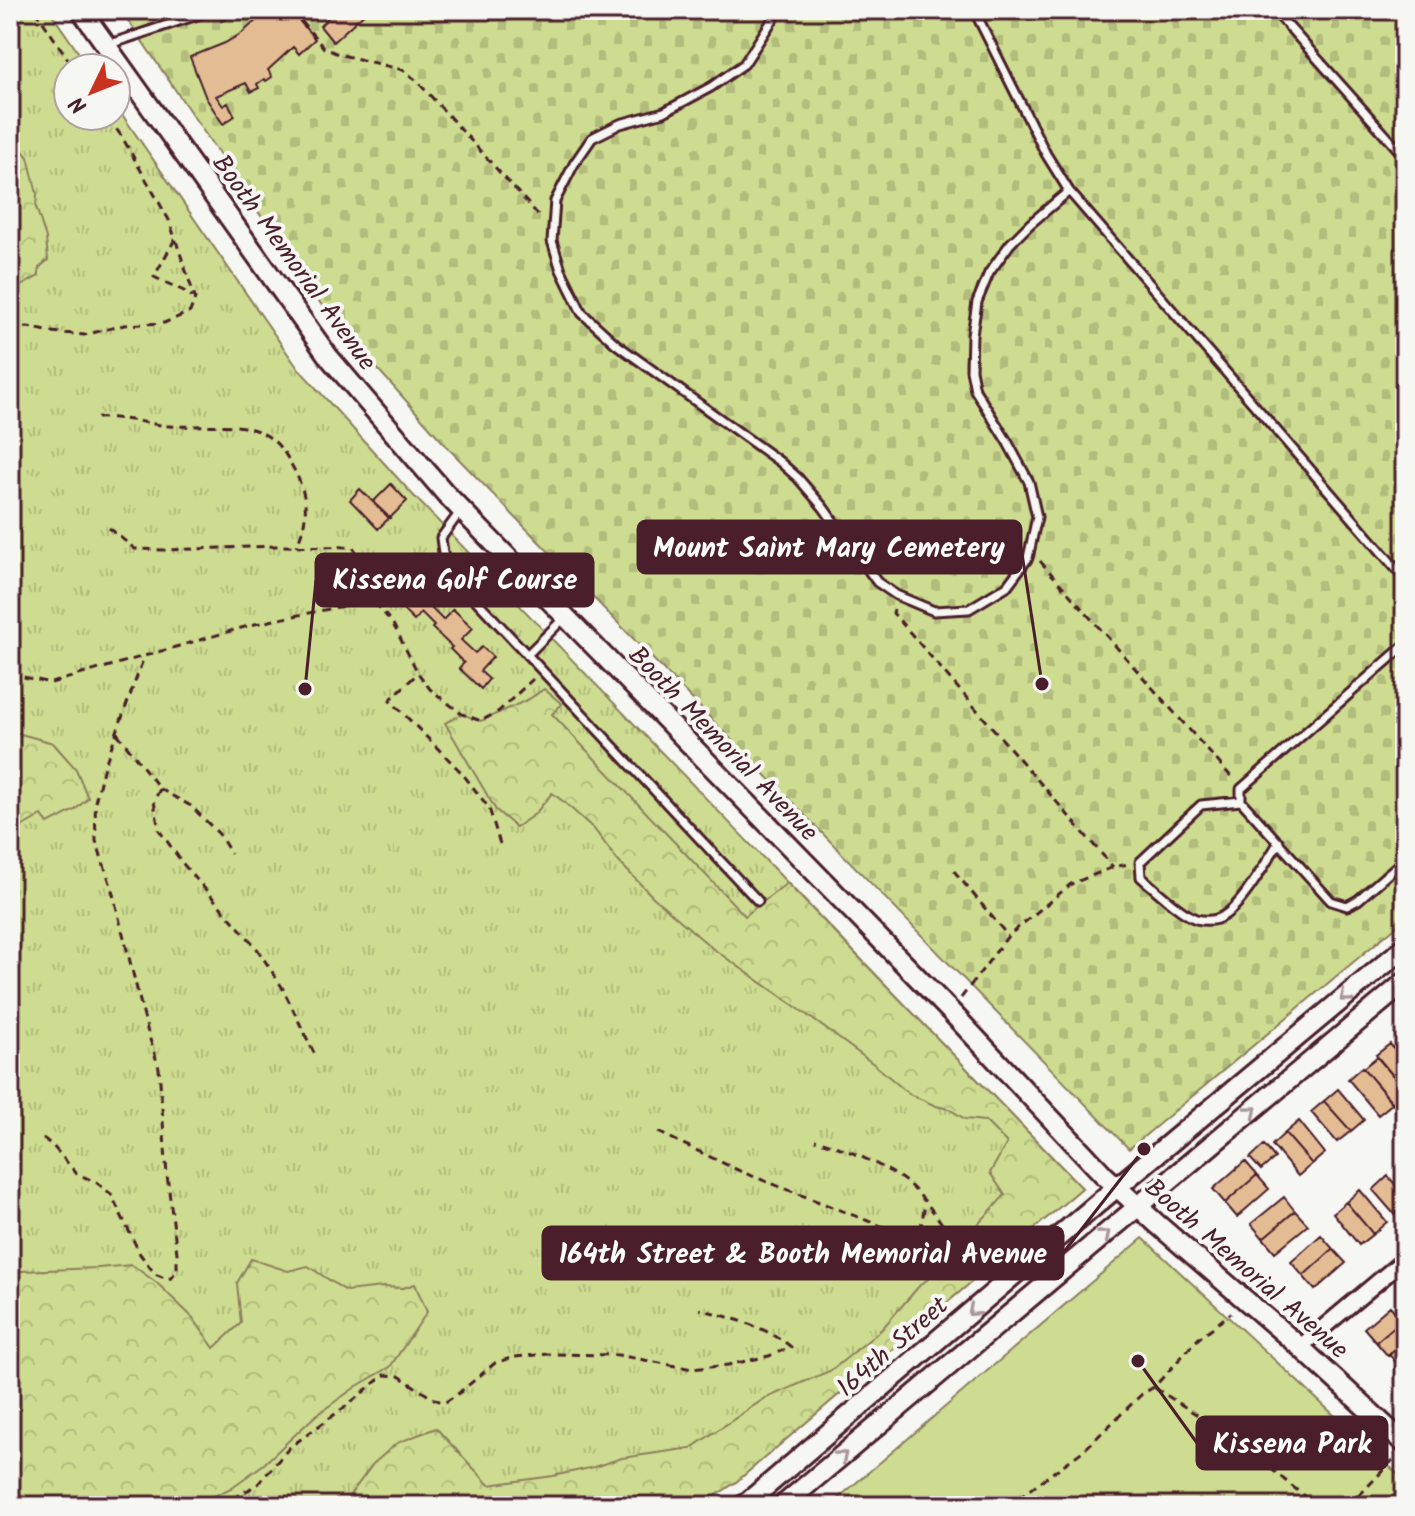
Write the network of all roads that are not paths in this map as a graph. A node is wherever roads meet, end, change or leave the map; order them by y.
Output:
1 (81, 10) edge
2 (212, 10) edge
3 (779, 10) edge
4 (974, 10) edge
5 (1274, 10) edge
6 (105, 46) junction
7 (1405, 157) edge
8 (1069, 191) junction
9 (462, 510) junction
10 (1405, 579) edge
11 (565, 617) junction
12 (1405, 645) edge
13 (527, 655) junction
14 (1241, 801) junction
15 (1279, 842) junction
16 (1405, 859) edge
17 (758, 901) dead end
18 (1405, 947) edge
19 (1405, 982) edge
20 (1118, 1188) junction
21 (1139, 1207) junction
22 (1405, 1259) edge
23 (1300, 1347) junction
24 (1405, 1444) edge
25 (743, 1506) edge
26 (782, 1506) edge

1 - 6 street, Booth Memorial Avenue
2 - 6 lane
3 - 8 lane
4 - 8 lane
5 - 7 lane
6 - 9 street, Booth Memorial Avenue
8 - 10 lane
9 - 11 street, Booth Memorial Avenue
9 - 13 lane
11 - 13 lane
11 - 20 street, Booth Memorial Avenue
12 - 14 lane
13 - 17 lane
14 - 15 lane
14 - 15 lane
15 - 16 lane
18 -> 20 street, 164th Street
21 -> 19 street, 164th Street
20 - 21 street, Booth Memorial Avenue
20 -> 25 street, 164th Street
21 - 23 street, Booth Memorial Avenue
26 -> 21 street, 164th Street
22 - 23 street
23 - 24 street, Booth Memorial Avenue

